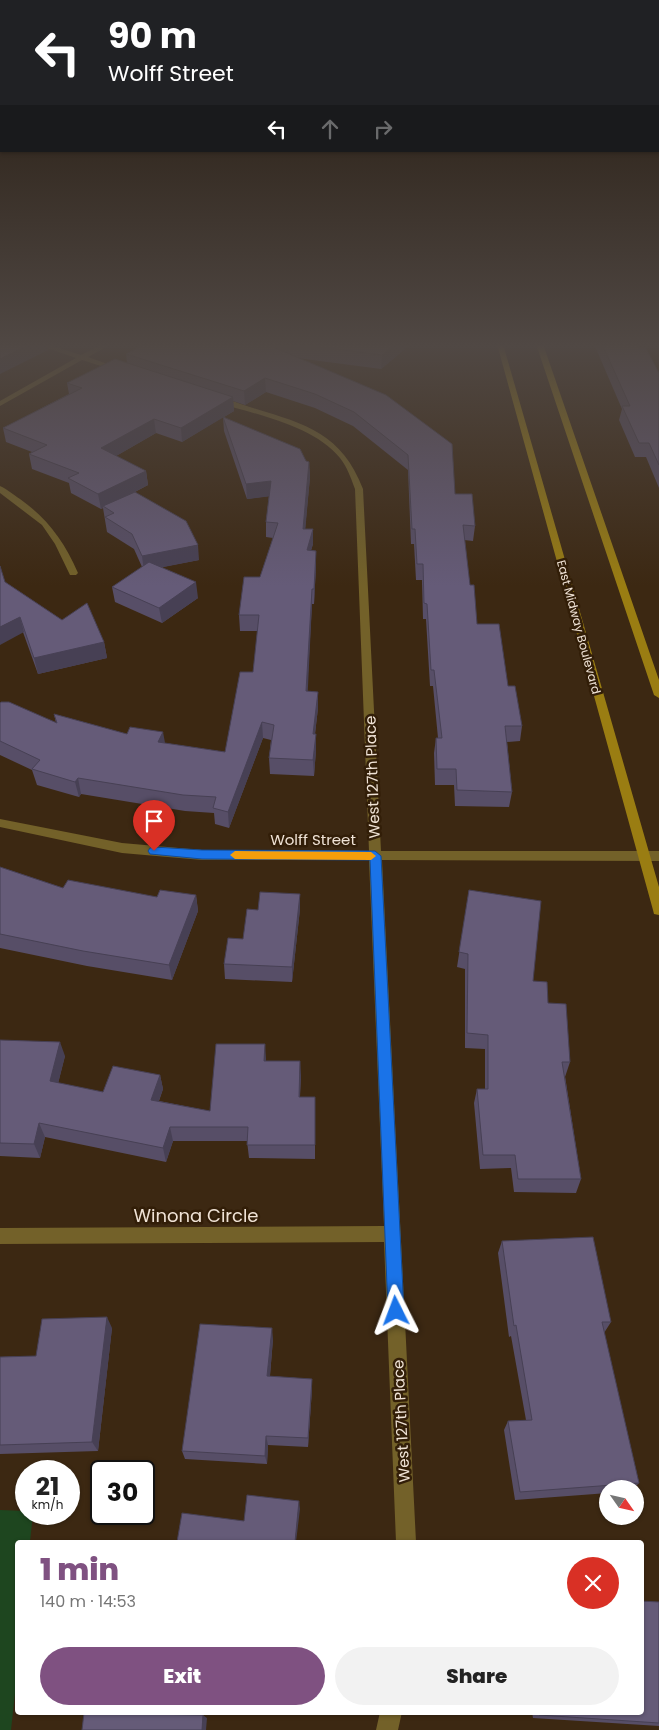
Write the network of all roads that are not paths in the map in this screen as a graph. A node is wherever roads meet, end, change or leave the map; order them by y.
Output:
1 (291, 425) edge
2 (523, 425) edge
3 (566, 425) edge
4 (0, 489) edge
5 (73, 573) dead end
6 (659, 696) edge
7 (0, 823) edge
8 (644, 855) junction
9 (375, 856) junction
10 (659, 856) edge
11 (659, 910) edge
12 (392, 1234) junction
13 (0, 1236) edge
14 (406, 1540) edge
15 (390, 1715) edge
16 (387, 1730) edge

1 - 9 street, West 127th Place
2 - 8 main road, East Midway Boulevard
3 - 6 main road
4 - 5 street
7 - 9 street, Wolff Street
8 - 9 street, Wolff Street
8 - 10 street, Wolff Street
8 - 11 main road, East Midway Boulevard
9 - 12 street, West 127th Place
12 - 13 street, Winona Circle
12 - 14 street, West 127th Place
15 - 16 street

